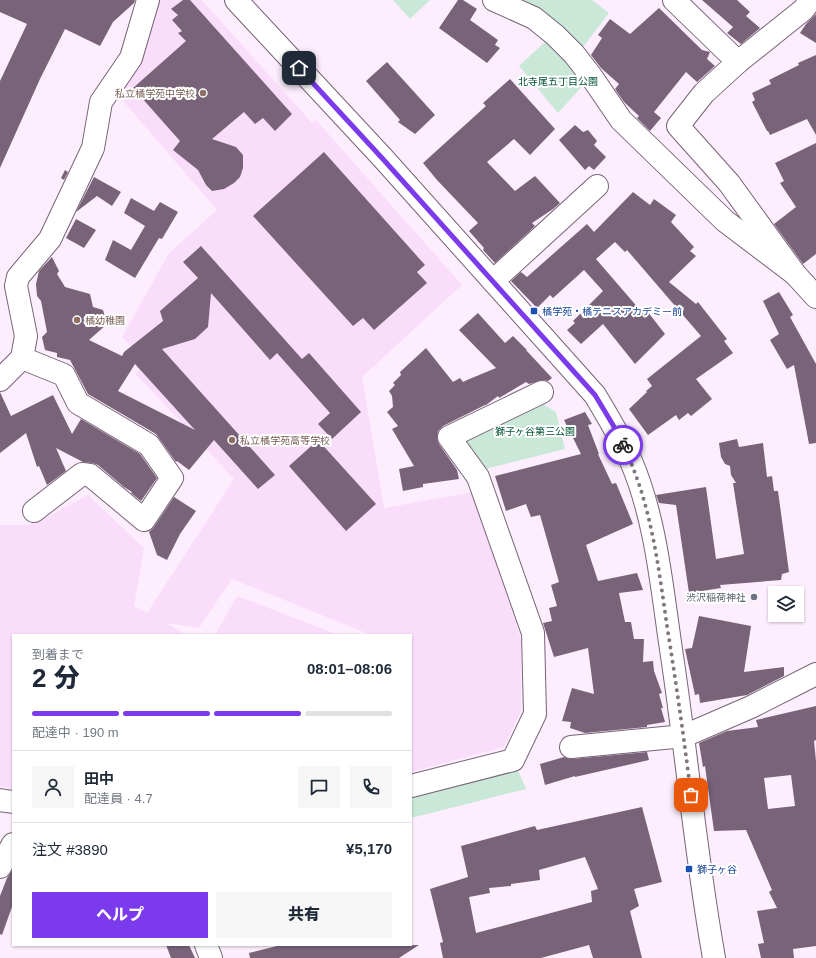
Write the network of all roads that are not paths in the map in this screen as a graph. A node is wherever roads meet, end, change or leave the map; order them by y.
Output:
1 (148, 0) edge
2 (236, 0) edge
3 (494, 0) edge
4 (674, 0) edge
5 (811, 0) edge
6 (738, 62) junction
7 (597, 186) dead end
8 (795, 274) junction
9 (493, 281) junction
10 (816, 297) edge
11 (22, 358) junction
12 (0, 380) edge
13 (542, 392) dead end
14 (34, 511) dead end
15 (816, 674) edge
16 (684, 736) junction
17 (571, 747) dead end
18 (412, 786) edge
19 (0, 800) edge
20 (12, 802) edge
21 (12, 846) edge
22 (0, 867) edge
23 (206, 946) edge
24 (211, 958) edge
25 (714, 958) edge

1 - 11 street
2 - 9 street
3 - 8 street
4 - 6 street
5 - 6 street
6 - 8 street
7 - 9 street
8 - 10 street
9 - 16 street
11 - 12 street
11 - 14 street
13 - 18 street
15 - 16 street
16 - 17 street
16 - 25 street
19 - 20 street
21 - 22 street
23 - 24 street

